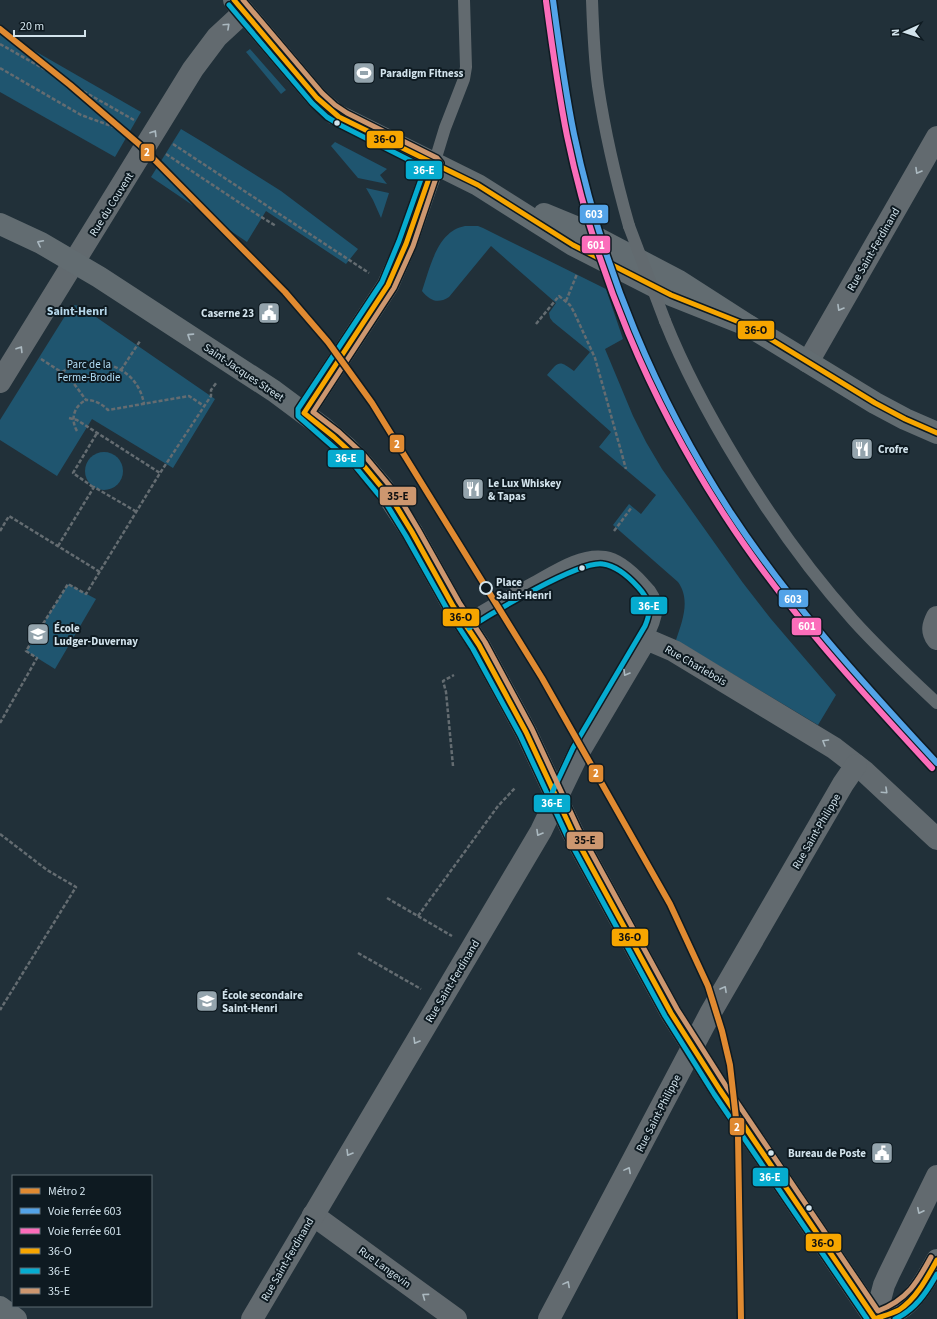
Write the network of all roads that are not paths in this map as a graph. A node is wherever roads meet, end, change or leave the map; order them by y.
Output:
1 (464, 0) edge
2 (592, 0) edge
3 (239, 6) edge
4 (937, 137) edge
5 (434, 164) junction
6 (0, 224) edge
7 (74, 262) junction
8 (808, 362) junction
9 (0, 382) edge
10 (304, 413) junction
11 (937, 433) edge
12 (465, 622) junction
13 (646, 639) junction
14 (937, 703) edge
15 (856, 765) junction
16 (557, 798) junction
17 (937, 839) edge
18 (692, 1048) junction
19 (937, 1176) edge
20 (313, 1215) junction
21 (937, 1260) edge
22 (0, 1308) edge
23 (16, 1319) edge
24 (252, 1319) edge
25 (456, 1319) edge
26 (549, 1319) edge
27 (875, 1319) edge

1 - 5 lane
2 - 14 lane, bridge
3 - 5 main road
7 -> 3 street, Rue du Couvent
4 -> 8 street, Rue Saint-Ferdinand
5 - 8 main road
5 - 10 main road
7 -> 6 main road, Saint-Jacques Street
9 -> 7 street, Rue du Couvent
10 -> 7 main road, Saint-Jacques Street
8 - 11 main road
10 - 12 main road, Saint-Jacques Street
12 - 13 lane
12 - 16 main road, Saint-Jacques Street
15 -> 13 street, Rue Charlebois
13 -> 16 street, Rue Saint-Ferdinand
15 -> 17 street, Rue Charlebois
18 -> 15 street, Rue Saint-Philippe
16 - 18 main road, Saint-Jacques Street
16 -> 20 street, Rue Saint-Ferdinand
26 -> 18 street, Rue Saint-Philippe
18 - 27 main road, Saint-Jacques Street
19 -> 27 street
20 - 24 street, Rue Saint-Ferdinand
25 -> 20 street, Rue Langevin
21 - 27 main road
22 - 23 main road

